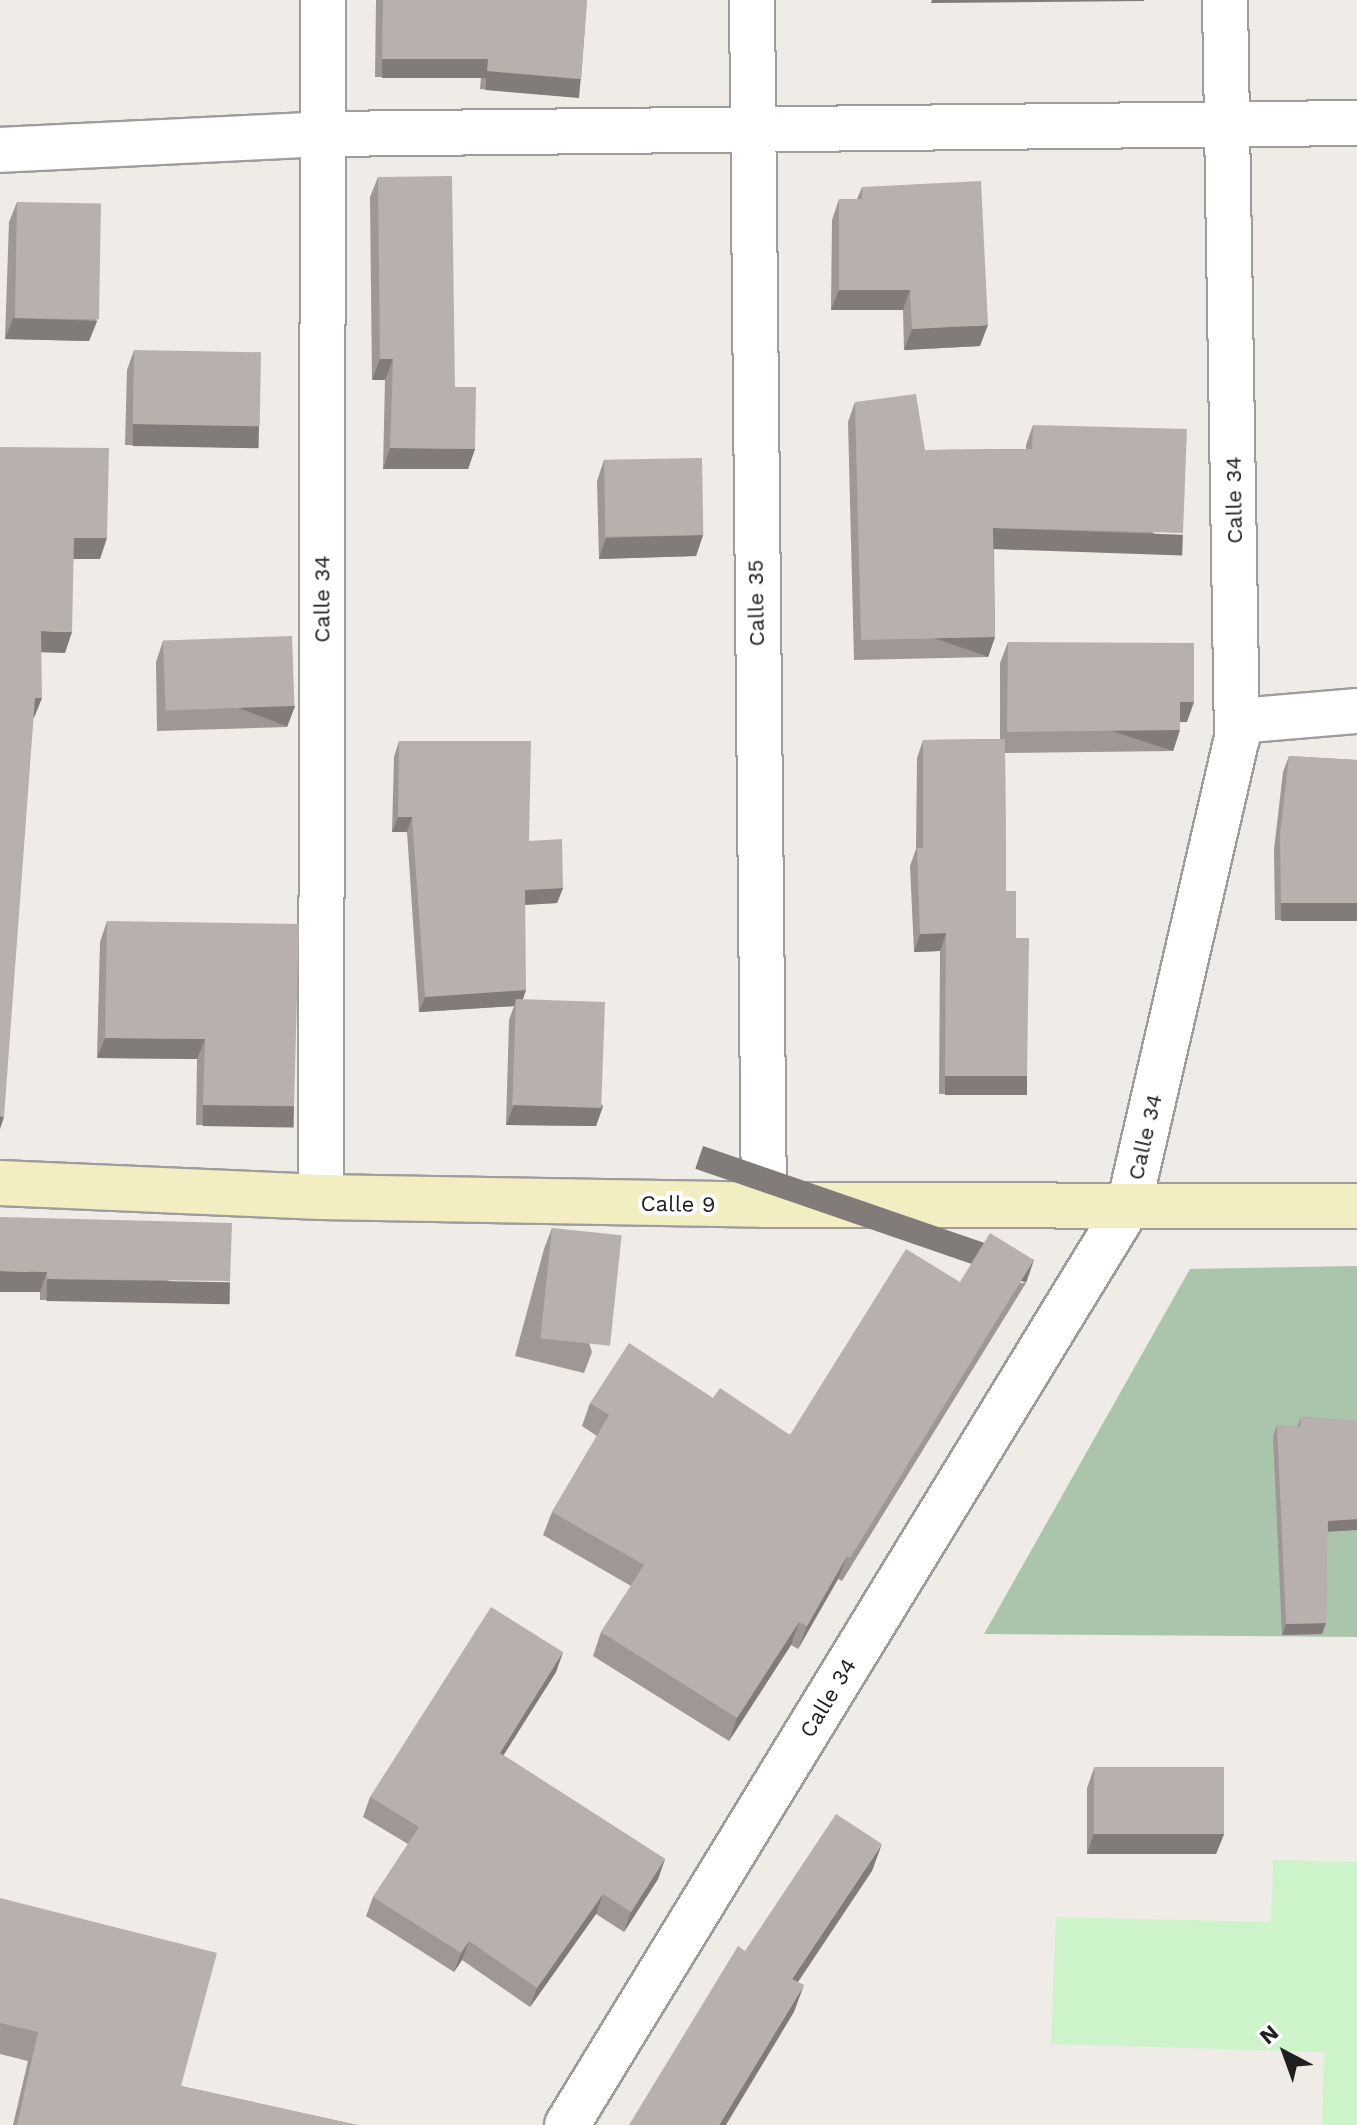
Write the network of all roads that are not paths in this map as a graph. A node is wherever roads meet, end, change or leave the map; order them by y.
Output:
1 (323, 0) edge
2 (752, 0) edge
3 (1225, 0) edge
4 (1228, 121) junction
5 (1357, 123) edge
6 (750, 132) junction
7 (323, 134) junction
8 (0, 150) edge
9 (1357, 711) edge
10 (1238, 721) junction
11 (0, 1183) edge
12 (321, 1197) junction
13 (764, 1205) junction
14 (1129, 1205) junction
15 (1357, 1206) edge
16 (567, 2125) edge

1 - 7 street, Calle 34
2 - 6 street, Calle 35
3 - 4 street, Calle 34
4 - 5 street
4 - 6 street
4 - 10 street, Calle 34
6 - 7 street
6 - 13 street, Calle 35
7 - 8 street
7 - 12 street, Calle 34
9 - 10 street
10 - 14 street, Calle 34
11 - 12 street, Calle 9
12 - 13 street, Calle 9
13 - 14 street, Calle 9
14 - 15 street, Calle 9
14 - 16 street, Calle 34

